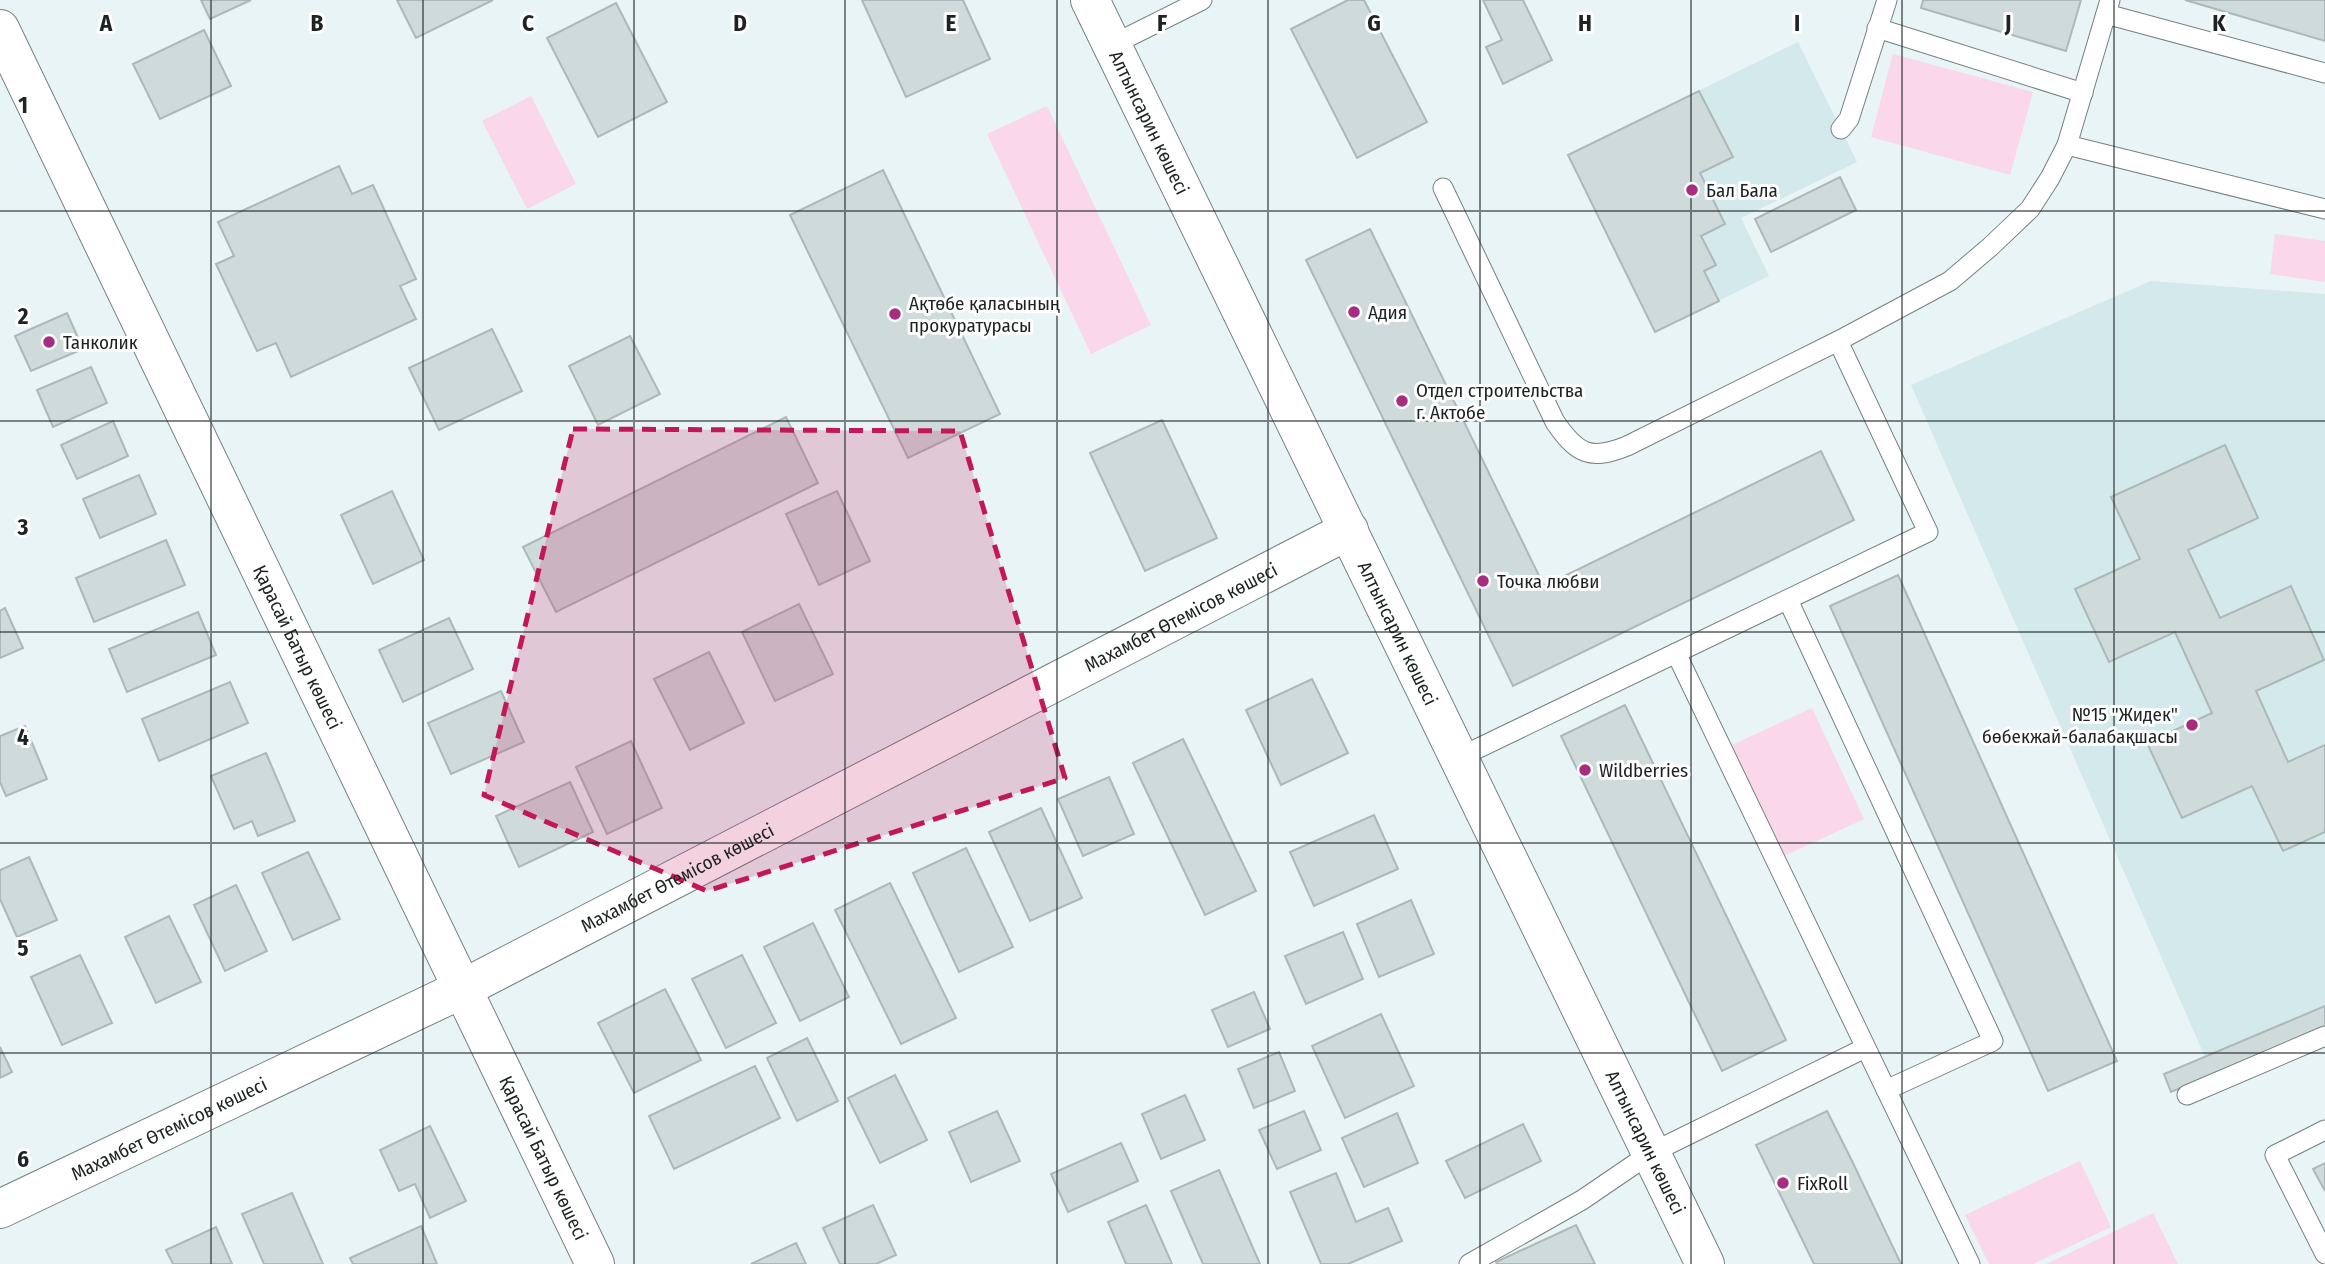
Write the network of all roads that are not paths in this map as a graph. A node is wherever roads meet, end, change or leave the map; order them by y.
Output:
1 (1090, 0) edge
2 (1202, 0) edge
3 (1887, 0) edge
4 (2108, 7) edge
5 (1877, 28) junction
6 (0, 29) edge
7 (1112, 44) junction
8 (2325, 73) edge
9 (2083, 93) junction
10 (1841, 129) dead end
11 (2067, 145) junction
12 (1443, 188) dead end
13 (2325, 209) edge
14 (1838, 341) junction
15 (1349, 530) junction
16 (1788, 600) junction
17 (1676, 653) junction
18 (1460, 757) junction
19 (462, 989) junction
20 (2325, 1036) edge
21 (1865, 1048) junction
22 (1886, 1090) junction
23 (2187, 1095) dead end
24 (2325, 1129) edge
25 (1651, 1153) junction
26 (0, 1209) edge
27 (2325, 1254) edge
28 (595, 1264) edge
29 (1469, 1264) edge
30 (1705, 1264) edge
31 (1970, 1264) edge

1 - 7 street, Алтынсарин көшесі
2 - 7 lane
3 - 5 lane
4 - 8 lane
4 - 9 lane
5 - 9 lane
5 - 10 lane
6 - 19 street, Қарасай Батыр көшесі
7 - 15 street, Алтынсарин көшесі
9 - 11 lane
11 - 13 lane
11 - 14 lane
12 - 14 lane
14 - 16 lane
15 - 18 street, Алтынсарин көшесі
15 - 19 street, Махамбет Өтемісов көшесі
16 - 17 lane
16 - 22 lane
17 - 18 lane
17 - 21 lane
18 - 25 street, Алтынсарин көшесі
19 - 26 street, Махамбет Өтемісов көшесі
19 - 28 street, Қарасай Батыр көшесі
20 - 23 lane
21 - 22 lane
21 - 25 lane
22 - 31 lane
24 - 27 lane
25 - 29 lane
25 - 30 street, Алтынсарин көшесі

